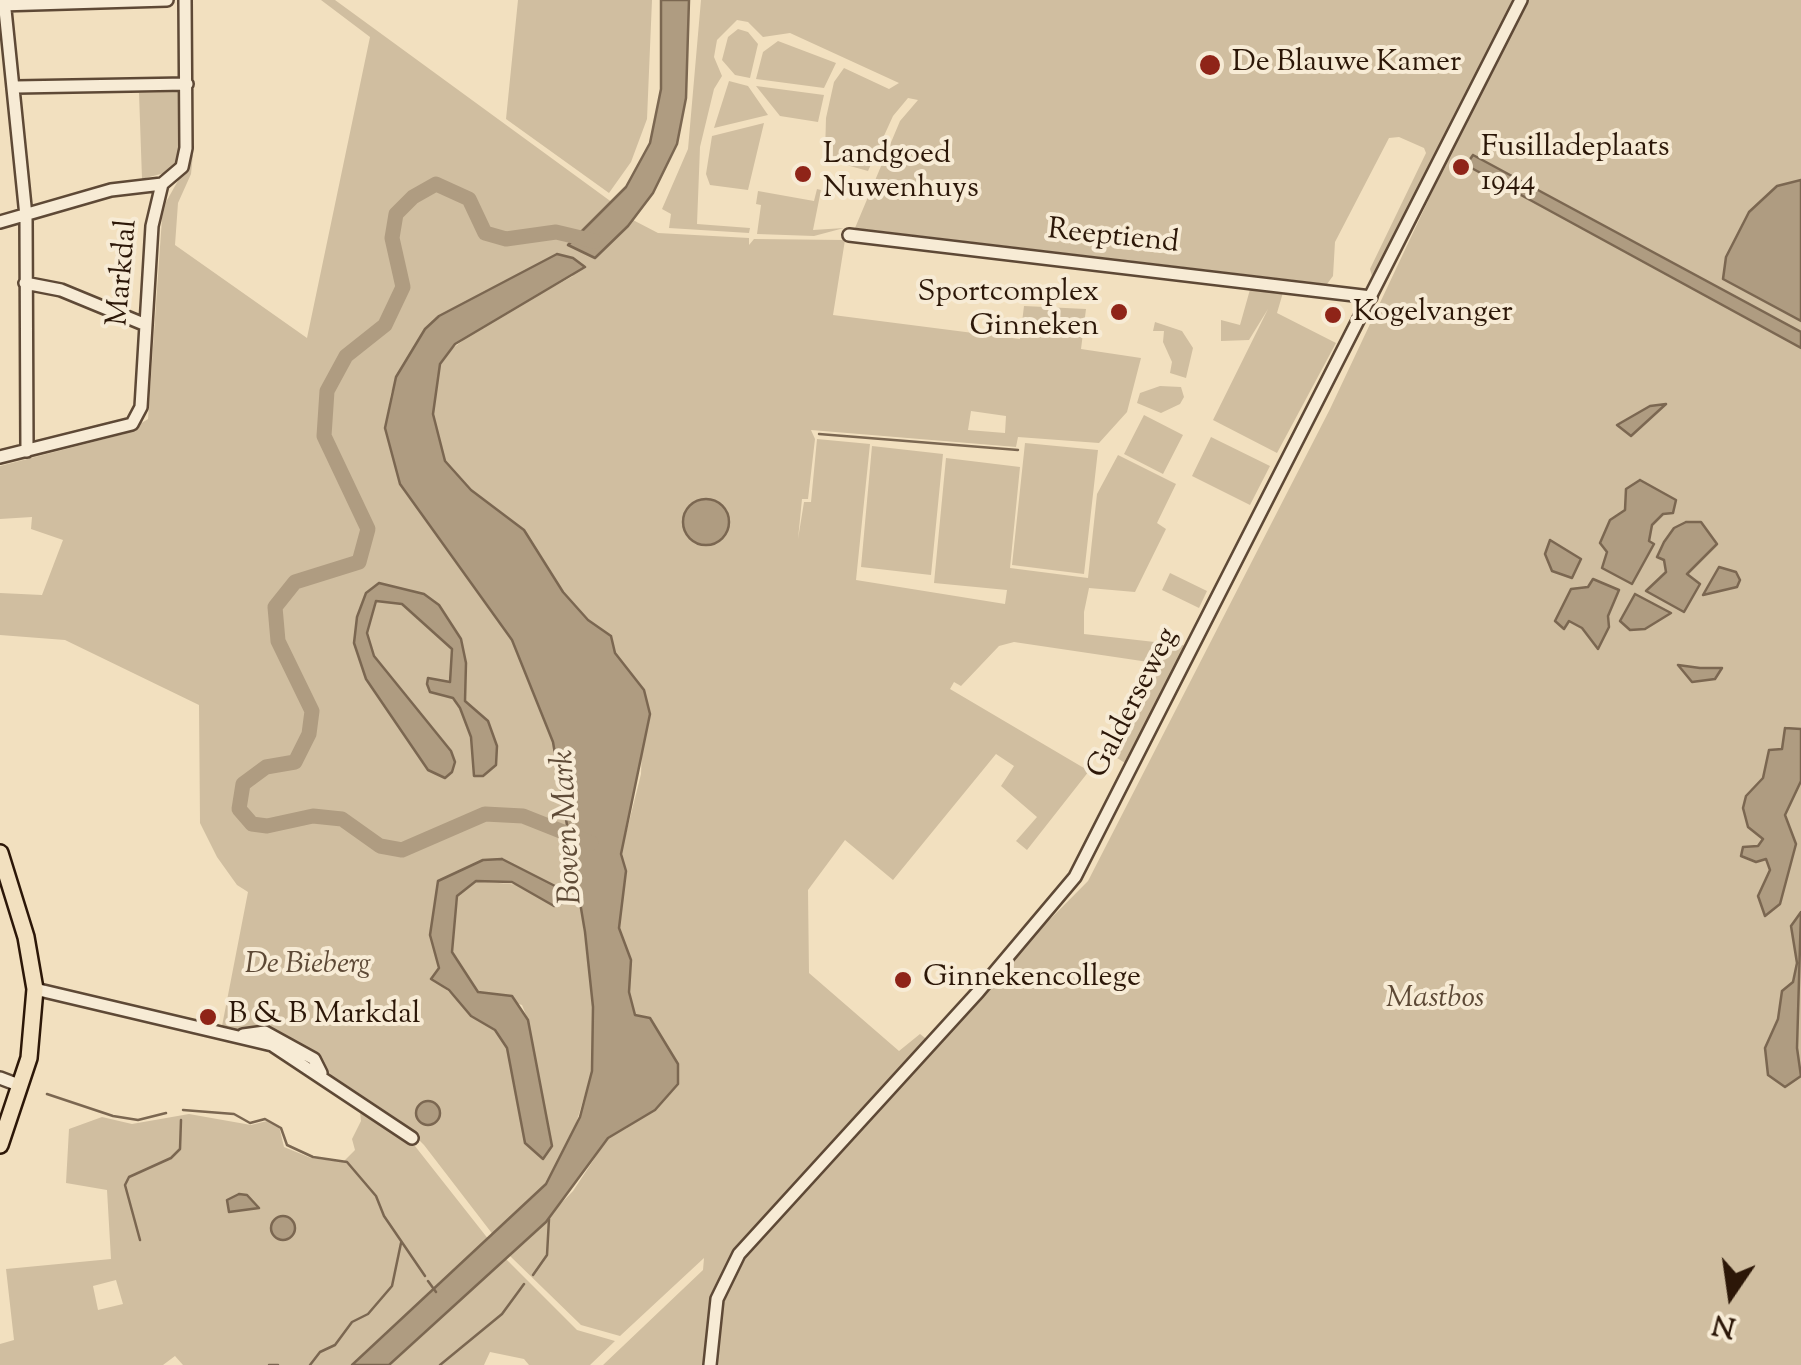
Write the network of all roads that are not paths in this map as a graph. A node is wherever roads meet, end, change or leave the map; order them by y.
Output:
1 (167, 0) edge
2 (186, 0) edge
3 (1521, 0) edge
4 (3, 3) edge
5 (4, 44) edge
6 (187, 84) junction
7 (16, 87) junction
8 (162, 184) junction
9 (26, 216) junction
10 (0, 222) edge
11 (849, 236) dead end
12 (25, 283) junction
13 (1371, 297) junction
14 (146, 326) junction
15 (27, 451) junction
16 (0, 456) edge
17 (0, 853) edge
18 (35, 990) junction
19 (0, 1078) edge
20 (21, 1086) junction
21 (412, 1138) dead end
22 (0, 1145) edge
23 (710, 1365) edge

1 - 4 street
2 - 6 street, Markdal
3 - 13 street, Galderseweg
4 - 5 street
5 - 7 street
6 - 7 street
6 - 8 street, Markdal
7 - 9 street
8 - 9 street
8 - 14 street, Markdal
9 - 10 street
9 - 12 street
11 - 13 street, Reeptiend
12 - 14 street
12 - 15 street
13 - 23 street, Galderseweg
14 - 15 street, Markdal
15 - 16 street, Markdal
17 - 18 main road
18 - 20 main road
18 - 21 street
19 - 20 street
20 - 22 main road

